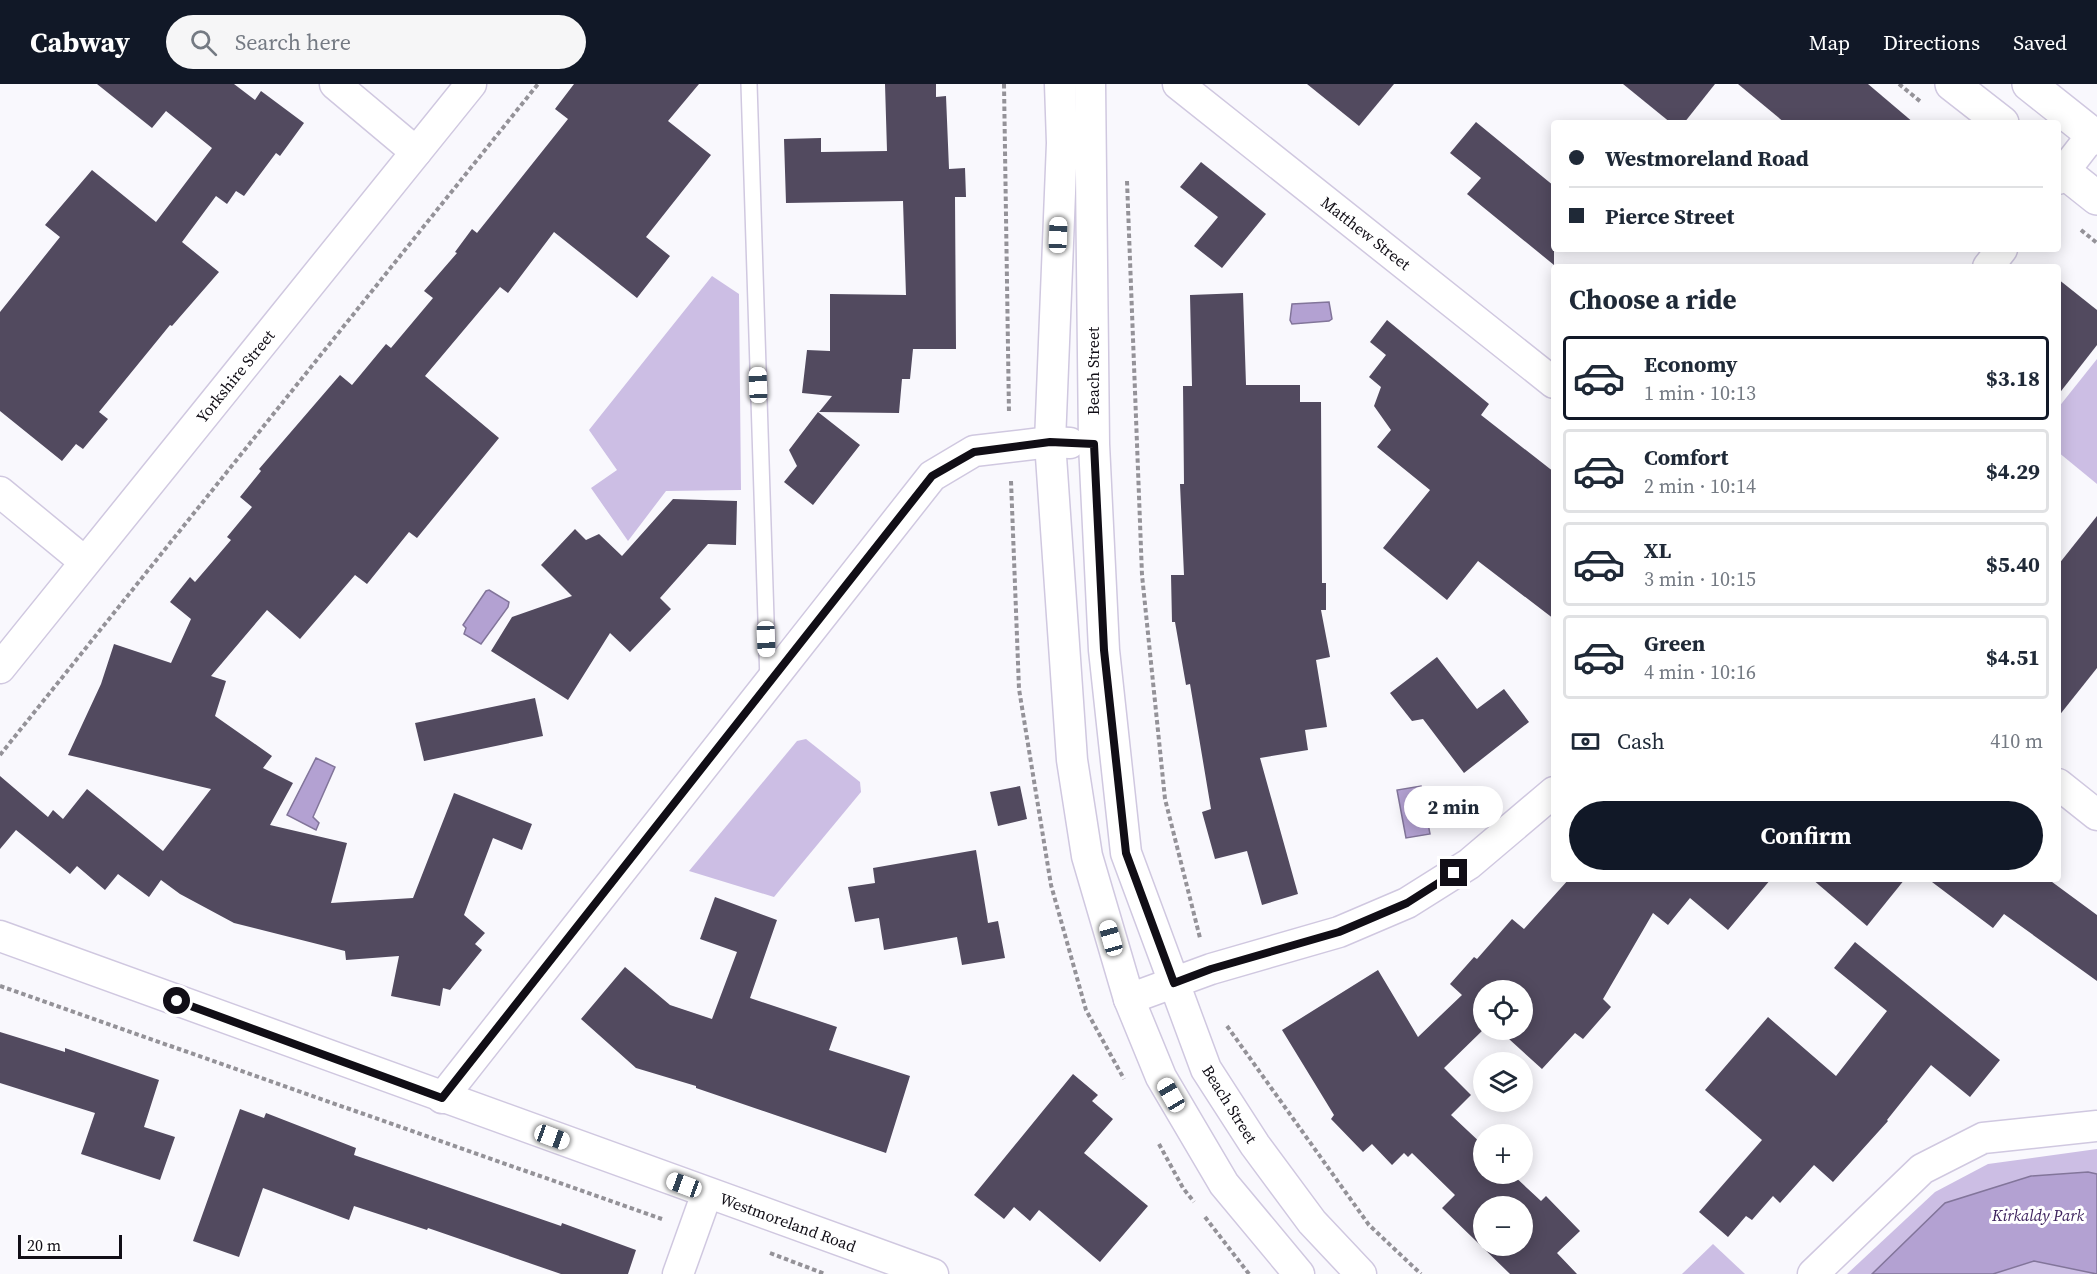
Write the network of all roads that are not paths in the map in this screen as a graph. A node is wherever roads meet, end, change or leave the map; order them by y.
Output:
1 (335, 84) edge
2 (471, 84) edge
3 (749, 84) edge
4 (1060, 84) edge
5 (1090, 84) edge
6 (1178, 84) edge
7 (1953, 84) edge
8 (2029, 84) edge
9 (1998, 120) edge
10 (2095, 136) edge
11 (416, 152) junction
12 (2061, 171) edge
13 (2061, 173) edge
14 (2097, 198) edge
15 (2000, 252) edge
16 (1990, 264) edge
17 (1551, 381) edge
18 (1050, 442) junction
19 (1094, 444) junction
20 (0, 492) edge
21 (85, 562) junction
22 (0, 668) edge
23 (768, 685) junction
24 (2061, 785) edge
25 (1551, 795) edge
26 (2097, 814) edge
27 (0, 936) edge
28 (1174, 983) junction
29 (1129, 999) junction
30 (442, 1098) junction
31 (2097, 1126) edge
32 (706, 1193) junction
33 (678, 1274) edge
34 (933, 1274) edge
35 (1299, 1274) edge
36 (1361, 1274) edge
37 (1813, 1274) edge

1 - 11 street
2 - 11 street, Yorkshire Street
3 - 23 lane
4 - 18 street
5 - 19 street, Beach Street
6 - 17 street, Matthew Street
7 - 9 main road
8 - 10 main road
10 - 12 street
11 - 21 street, Yorkshire Street
13 - 14 main road
15 - 16 street
18 - 19 street
18 - 23 street
18 - 29 street
19 - 28 street, Beach Street
20 - 21 street
21 - 22 street, Yorkshire Street
23 - 30 street
24 - 26 street
25 - 28 street
27 - 30 street, Westmoreland Road
28 - 29 street
28 - 36 street, Beach Street
29 - 35 street
30 - 32 street, Westmoreland Road
31 - 37 street
32 - 33 street
32 - 34 street, Westmoreland Road

